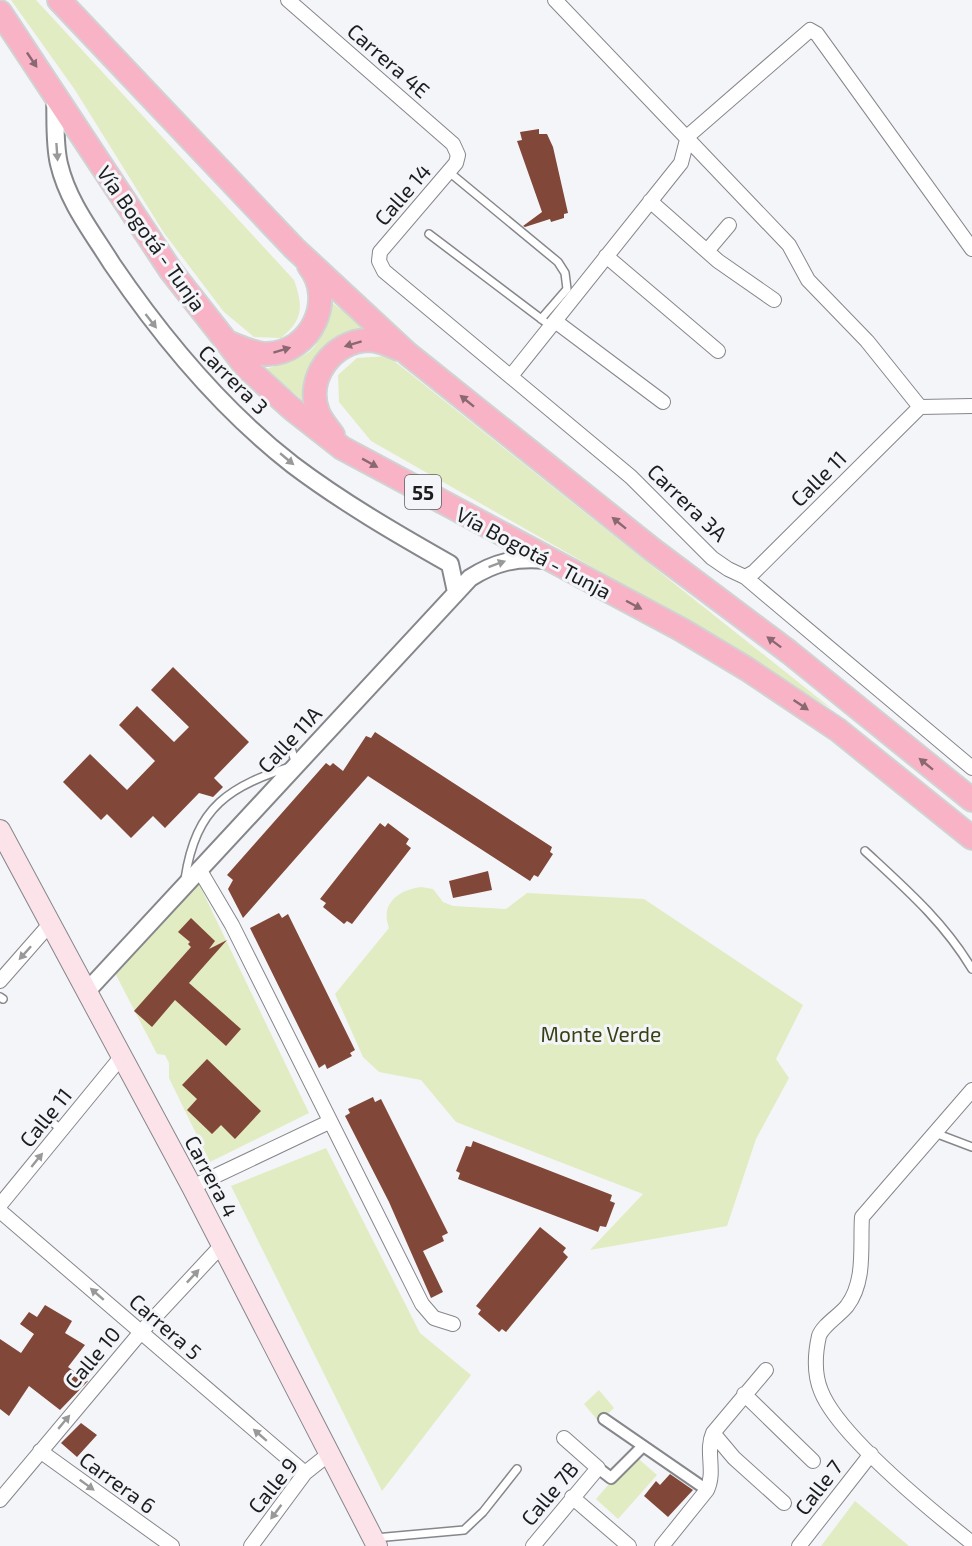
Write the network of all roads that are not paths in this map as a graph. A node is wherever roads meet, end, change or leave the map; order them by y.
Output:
1 (59, 0) edge
2 (288, 0) edge
3 (555, 0) edge
4 (0, 12) edge
5 (55, 93) junction
6 (688, 136) junction
7 (458, 155) joint
8 (449, 172) junction
9 (650, 201) junction
10 (729, 225) dead end
11 (429, 234) dead end
12 (294, 248) junction
13 (972, 249) edge
14 (707, 250) junction
15 (606, 256) junction
16 (379, 261) joint
17 (774, 300) dead end
18 (549, 322) junction
19 (226, 341) junction
20 (718, 351) dead end
21 (408, 354) junction
22 (511, 376) junction
23 (663, 402) dead end
24 (972, 406) edge
25 (920, 407) junction
26 (342, 448) junction
27 (547, 560) junction
28 (745, 577) junction
29 (456, 592) junction
30 (294, 756) junction
31 (972, 768) edge
32 (969, 796) edge
33 (0, 830) edge
34 (972, 838) edge
35 (865, 851) dead end
36 (200, 869) junction
37 (184, 885) junction
38 (50, 924) junction
39 (972, 969) edge
40 (0, 981) edge
41 (87, 990) junction
42 (122, 1056) junction
43 (972, 1090) edge
44 (47, 1118) dead end
45 (329, 1122) junction
46 (62, 1130) junction
47 (935, 1133) junction
48 (972, 1147) edge
49 (192, 1187) junction
50 (0, 1205) edge
51 (0, 1211) edge
52 (221, 1246) junction
53 (453, 1324) dead end
54 (141, 1332) junction
55 (766, 1370) dead end
56 (744, 1394) junction
57 (604, 1419) dead end
58 (713, 1433) junction
59 (564, 1437) dead end
60 (642, 1447) junction
61 (40, 1451) junction
62 (329, 1454) junction
63 (871, 1454) junction
64 (813, 1461) dead end
65 (516, 1468) dead end
66 (598, 1468) junction
67 (305, 1473) junction
68 (707, 1490) junction
69 (572, 1497) junction
70 (0, 1500) edge
71 (784, 1503) dead end
72 (972, 1543) edge
73 (376, 1544) edge
74 (172, 1546) edge
75 (251, 1546) edge
76 (533, 1546) edge
77 (629, 1546) edge
78 (662, 1546) edge
79 (799, 1546) edge

1 - 12 highway
2 - 7 street, Carrera 4E
3 - 6 street
4 -> 5 highway, Vía Bogotá - Tunja / 55
5 - 19 highway, Vía Bogotá - Tunja / 55
5 -> 29 street, Carrera 3
6 - 9 street
6 - 13 street
6 - 25 street
7 - 8 street, Calle 14
8 - 16 street, Calle 14
8 - 18 lane
9 - 14 street
9 - 15 street
10 - 14 street
11 - 18 lane
19 -> 12 highway
12 - 21 highway
14 - 17 street
15 - 18 street
15 - 20 street
16 - 22 street, Carrera 3A
18 - 22 street
18 - 23 street
19 - 26 highway, Vía Bogotá - Tunja / 55
21 -> 26 highway
32 -> 21 highway
22 - 28 street, Carrera 3A
24 - 25 street
25 - 28 street, Calle 11
26 -> 27 highway, Vía Bogotá - Tunja / 55
29 -> 27 street, Calle 11A
27 -> 34 highway, Vía Bogotá - Tunja / 55
28 - 31 street, Carrera 3A
29 - 30 street, Calle 11A
30 - 36 street, Calle 11A
30 - 37 lane
33 - 38 main road, Carrera 4
35 - 39 lane
36 - 37 street, Calle 11A
36 - 45 street
37 - 41 street, Calle 11A
38 -> 40 street
38 - 41 main road, Carrera 4
41 - 42 main road, Carrera 4
42 - 46 street, Calle 11
42 - 49 main road, Carrera 4
43 - 47 street
44 - 46 lane
45 - 49 street
45 - 53 street
50 -> 46 street, Calle 11
47 - 48 lane
47 - 63 street
49 - 52 main road, Carrera 4
54 -> 51 street, Carrera 5
54 -> 52 street, Calle 10
52 - 62 main road, Carrera 4
61 -> 54 street, Calle 10
67 -> 54 street, Carrera 5
55 - 56 street
56 - 58 street
56 - 64 street
57 - 60 street
58 - 68 street
58 - 71 street
59 - 66 street
60 - 66 street
60 - 68 street
61 - 70 street, Calle 10
61 -> 74 street, Carrera 6
62 - 67 street, Calle 9
62 - 73 main road, Carrera 4
63 - 72 street
63 - 79 street, Calle 7
65 - 73 lane
66 - 69 street, Calle 7B
67 -> 75 street, Calle 9
68 - 78 street
69 - 76 street, Calle 7B
69 - 77 street

